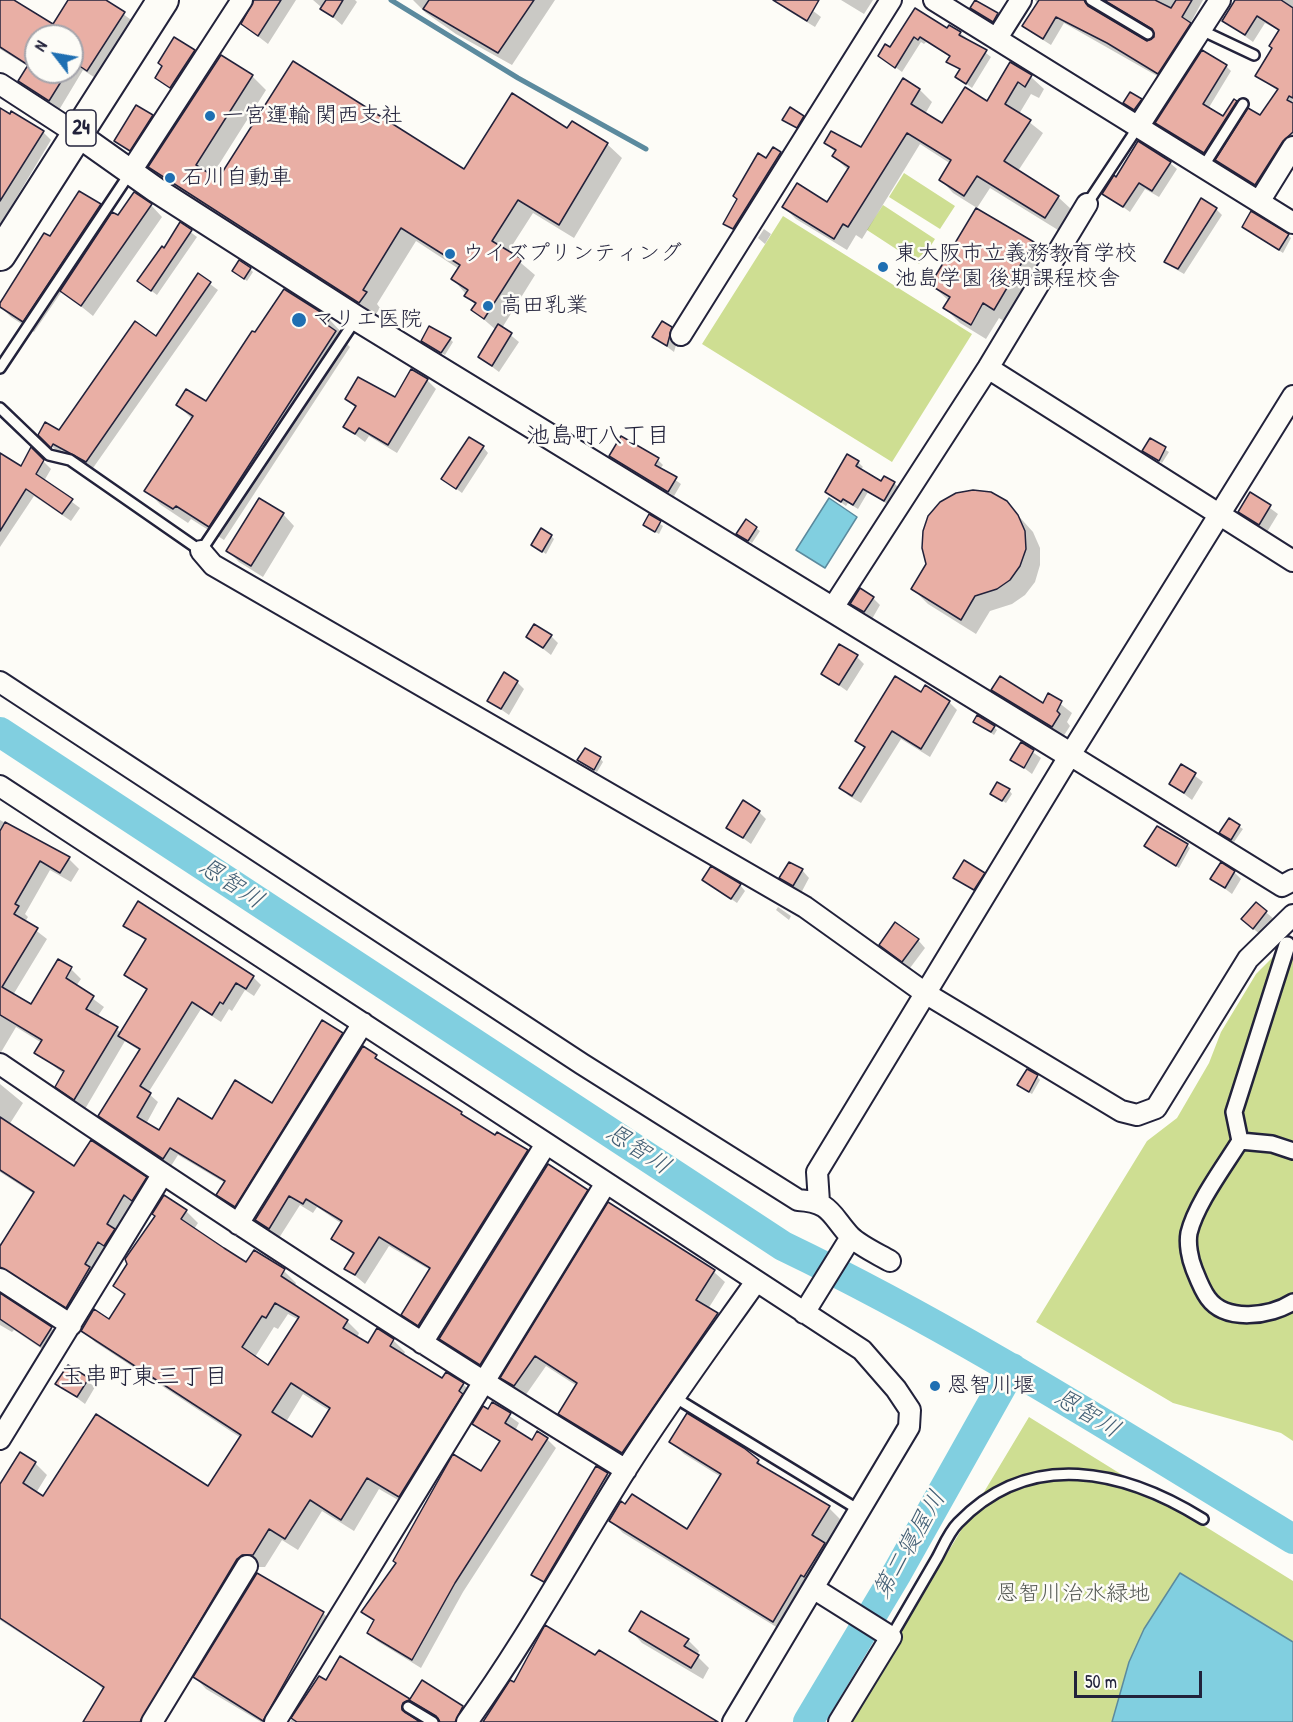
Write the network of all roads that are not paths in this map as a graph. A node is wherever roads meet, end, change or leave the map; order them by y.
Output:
1 (162, 0) edge
2 (242, 0) edge
3 (891, 0) edge
4 (934, 0) edge
5 (1021, 0) edge
6 (1091, 0) edge
7 (1220, 0) edge
8 (1201, 30) junction
9 (1148, 34) dead end
10 (998, 38) junction
11 (1254, 55) dead end
12 (0, 84) edge
13 (1243, 104) dead end
14 (1138, 126) junction
15 (77, 134) junction
16 (1293, 147) edge
17 (1203, 167) junction
18 (131, 171) junction
19 (1259, 202) junction
20 (1087, 204) joint
21 (1293, 223) edge
22 (0, 255) edge
23 (356, 318) junction
24 (681, 335) dead end
25 (0, 368) edge
26 (988, 368) junction
27 (1293, 396) edge
28 (0, 408) edge
29 (1218, 514) junction
30 (201, 551) junction
31 (1293, 561) edge
32 (832, 609) junction
33 (0, 682) edge
34 (1070, 755) junction
35 (0, 786) edge
36 (1293, 880) edge
37 (1293, 915) edge
38 (1287, 945) dead end
39 (925, 993) junction
40 (363, 1023) junction
41 (0, 1064) edge
42 (1240, 1141) junction
43 (546, 1144) junction
44 (1293, 1150) edge
45 (162, 1175) junction
46 (606, 1183) junction
47 (819, 1202) junction
48 (238, 1224) junction
49 (850, 1237) junction
50 (890, 1261) dead end
51 (0, 1279) edge
52 (755, 1283) junction
53 (1293, 1302) edge
54 (804, 1313) junction
55 (71, 1325) junction
56 (422, 1343) junction
57 (483, 1382) junction
58 (674, 1397) junction
59 (0, 1439) edge
60 (626, 1470) junction
61 (859, 1510) junction
62 (1203, 1519) dead end
63 (247, 1566) dead end
64 (813, 1588) junction
65 (891, 1637) junction
66 (408, 1707) dead end
67 (152, 1722) edge
68 (274, 1722) edge
69 (433, 1722) edge
70 (467, 1722) edge
71 (733, 1722) edge
72 (839, 1722) edge

1 - 15 main road, 24
2 - 18 street
3 - 24 street
4 - 10 street
5 - 10 street
6 - 9 lane
7 - 8 street
8 - 11 lane
8 - 14 street
10 - 14 street
12 - 15 street
13 - 17 lane
14 - 17 street
14 - 20 lane
15 - 18 street
15 - 22 main road, 24
16 - 19 street
17 - 19 street
18 - 23 street
18 - 25 lane
19 - 21 street
20 - 26 street
23 - 30 lane
23 - 32 street
26 - 29 street
26 - 32 street
27 - 29 street
28 - 30 lane
29 - 31 street
29 - 34 street
30 - 39 street
32 - 34 street
33 - 47 street
34 - 36 street
34 - 39 street
35 - 40 street
37 - 39 street
38 - 42 street
39 - 47 street
40 - 43 street
40 - 48 street
41 - 45 street
42 - 44 street
42 - 53 street
43 - 46 street
43 - 56 street
45 - 48 street
45 - 55 street
46 - 52 street
46 - 57 street
47 - 49 street
48 - 56 street
49 - 50 street
49 - 54 street
51 - 55 street
52 - 54 street
52 - 58 street
54 - 61 street
55 - 59 street
56 - 57 street
57 - 60 street
57 - 68 street
58 - 60 street
58 - 61 lane
60 - 70 street
61 - 64 street
62 - 65 lane
63 - 67 street
64 - 65 street
64 - 71 street
65 - 72 street
66 - 69 lane

